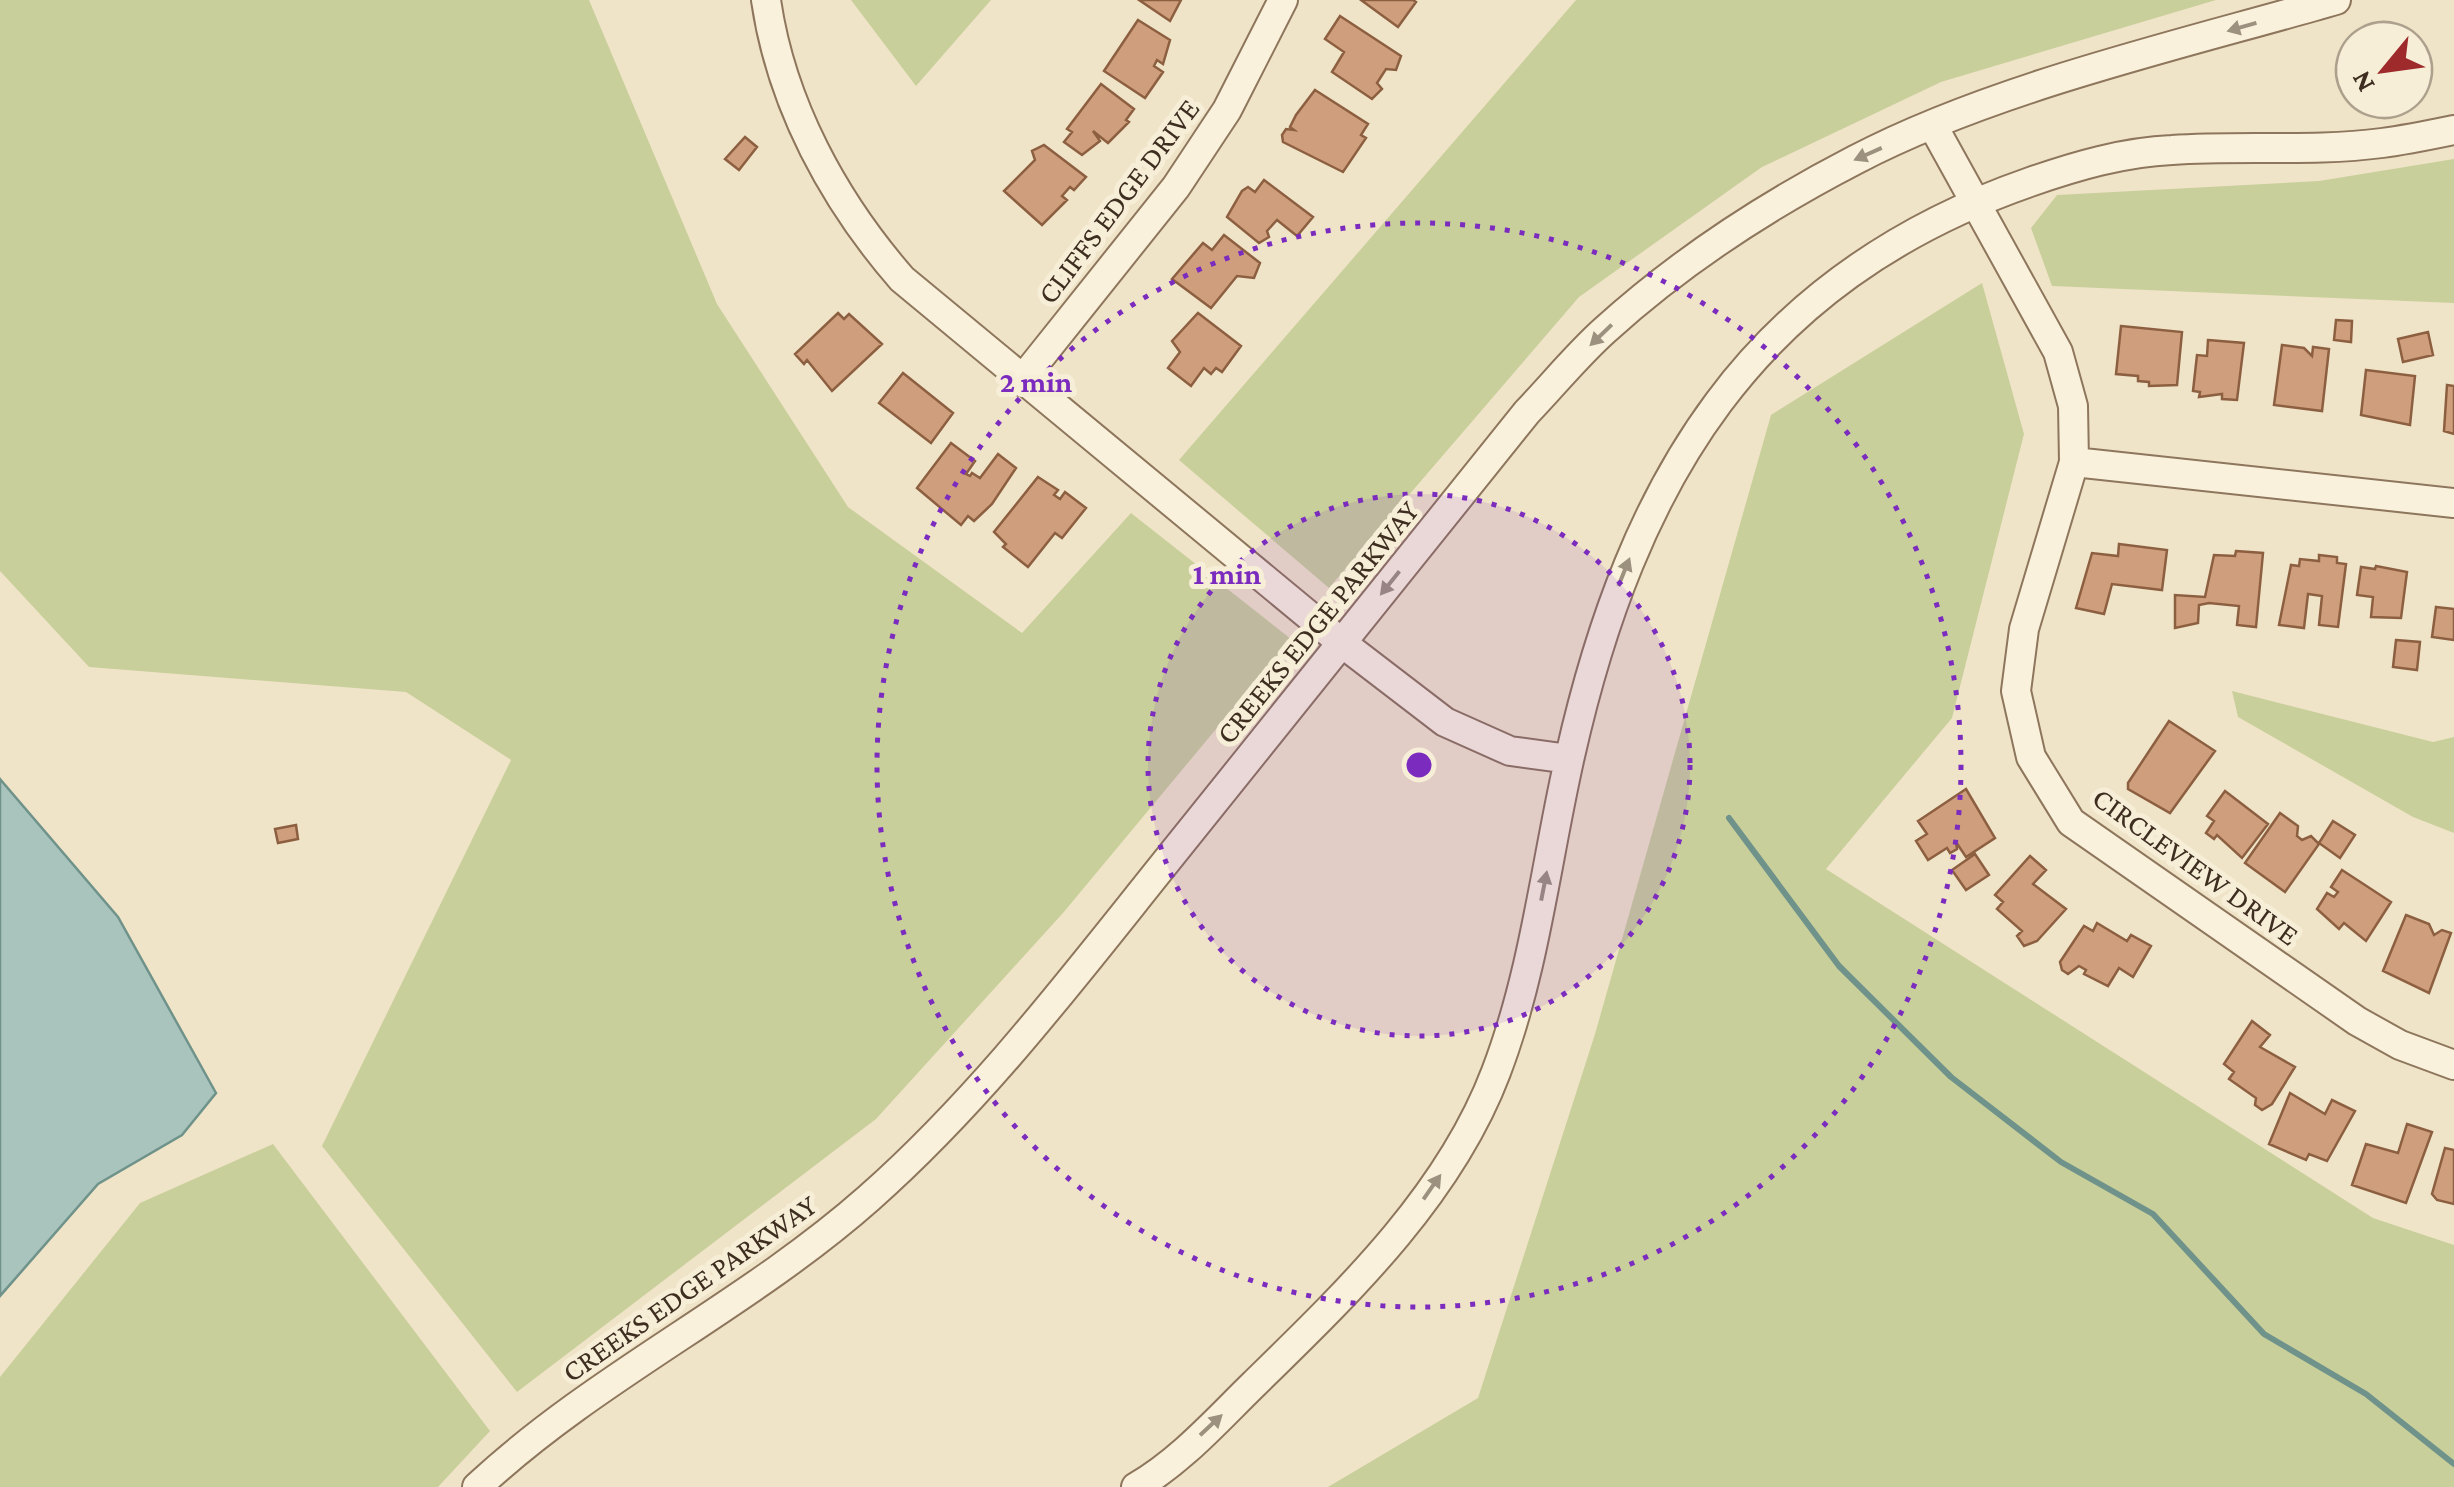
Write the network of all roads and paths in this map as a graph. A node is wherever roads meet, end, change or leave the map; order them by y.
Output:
1 (766, 0) edge
2 (1283, 0) edge
3 (2336, 0) edge
4 (1933, 126) junction
5 (2454, 130) edge
6 (1976, 203) junction
7 (1021, 381) junction
8 (2074, 462) junction
9 (2454, 504) edge
10 (1342, 643) junction
11 (1569, 759) junction
12 (2454, 1065) edge
13 (478, 1487) edge
14 (1136, 1487) edge

1 - 7 street
2 - 7 street, CLIFFS EDGE DRIVE
3 -> 4 street, CREEKS EDGE PARKWAY
4 - 6 street, CIRCLEVIEW DRIVE
4 -> 10 street, CREEKS EDGE PARKWAY
5 - 6 street
6 - 8 street, CIRCLEVIEW DRIVE
11 -> 6 street
7 - 10 street
8 - 9 street
8 - 12 street, CIRCLEVIEW DRIVE
10 - 11 street
10 - 13 street, CREEKS EDGE PARKWAY
14 -> 11 street

